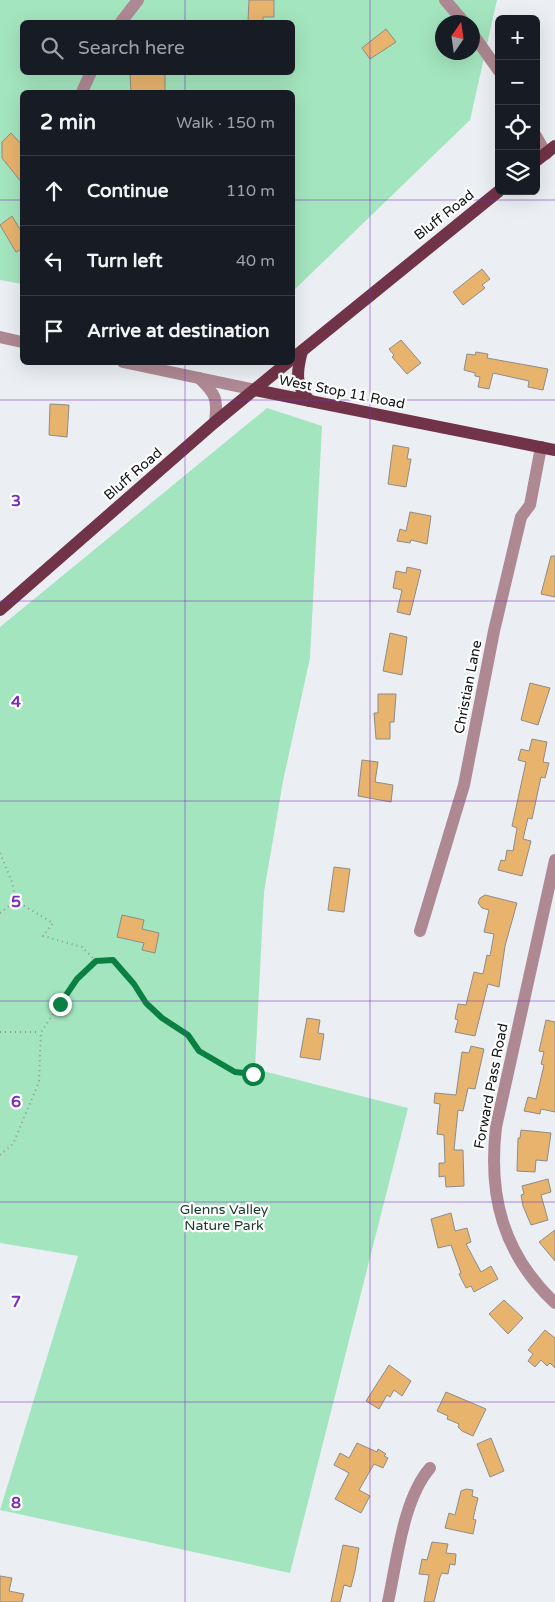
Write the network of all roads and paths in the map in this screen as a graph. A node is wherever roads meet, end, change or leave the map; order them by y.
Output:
1 (138, 0) edge
2 (445, 0) edge
3 (458, 15) edge
4 (123, 20) edge
5 (480, 44) edge
6 (495, 65) edge
7 (90, 75) edge
8 (83, 90) edge
9 (495, 194) edge
10 (0, 337) edge
11 (20, 342) edge
12 (297, 355) edge
13 (284, 365) edge
14 (159, 366) edge
15 (199, 378) junction
16 (255, 390) junction
17 (310, 401) junction
18 (215, 422) junction
19 (541, 448) junction
20 (555, 450) edge
21 (0, 610) edge
22 (0, 853) edge
23 (555, 860) edge
24 (16, 901) junction
25 (0, 913) edge
26 (549, 916) edge
27 (420, 931) dead end
28 (96, 961) junction
29 (0, 1032) edge
30 (41, 1032) junction
31 (253, 1074) dead end
32 (0, 1155) edge
33 (555, 1303) edge
34 (430, 1468) dead end
35 (388, 1602) edge

1 - 4 street
2 - 3 street
5 - 6 street
7 - 8 street
9 - 12 main road, Bluff Road
10 - 11 street
12 - 17 main road
13 - 16 main road, Bluff Road
14 - 15 street, West Stop 11 Road
15 - 16 street, West Stop 11 Road
15 - 18 street
16 - 17 main road, West Stop 11 Road
16 - 18 main road, Bluff Road
17 - 19 main road, West Stop 11 Road
18 - 21 main road, Bluff Road
19 - 20 main road, West Stop 11 Road
19 - 27 street, Christian Lane
22 - 24 path
23 - 26 street, Forward Pass Road
24 - 25 path
24 - 28 path
26 - 33 street, Forward Pass Road
28 - 30 path
28 - 31 path
29 - 30 path
30 - 32 path
34 - 35 street

